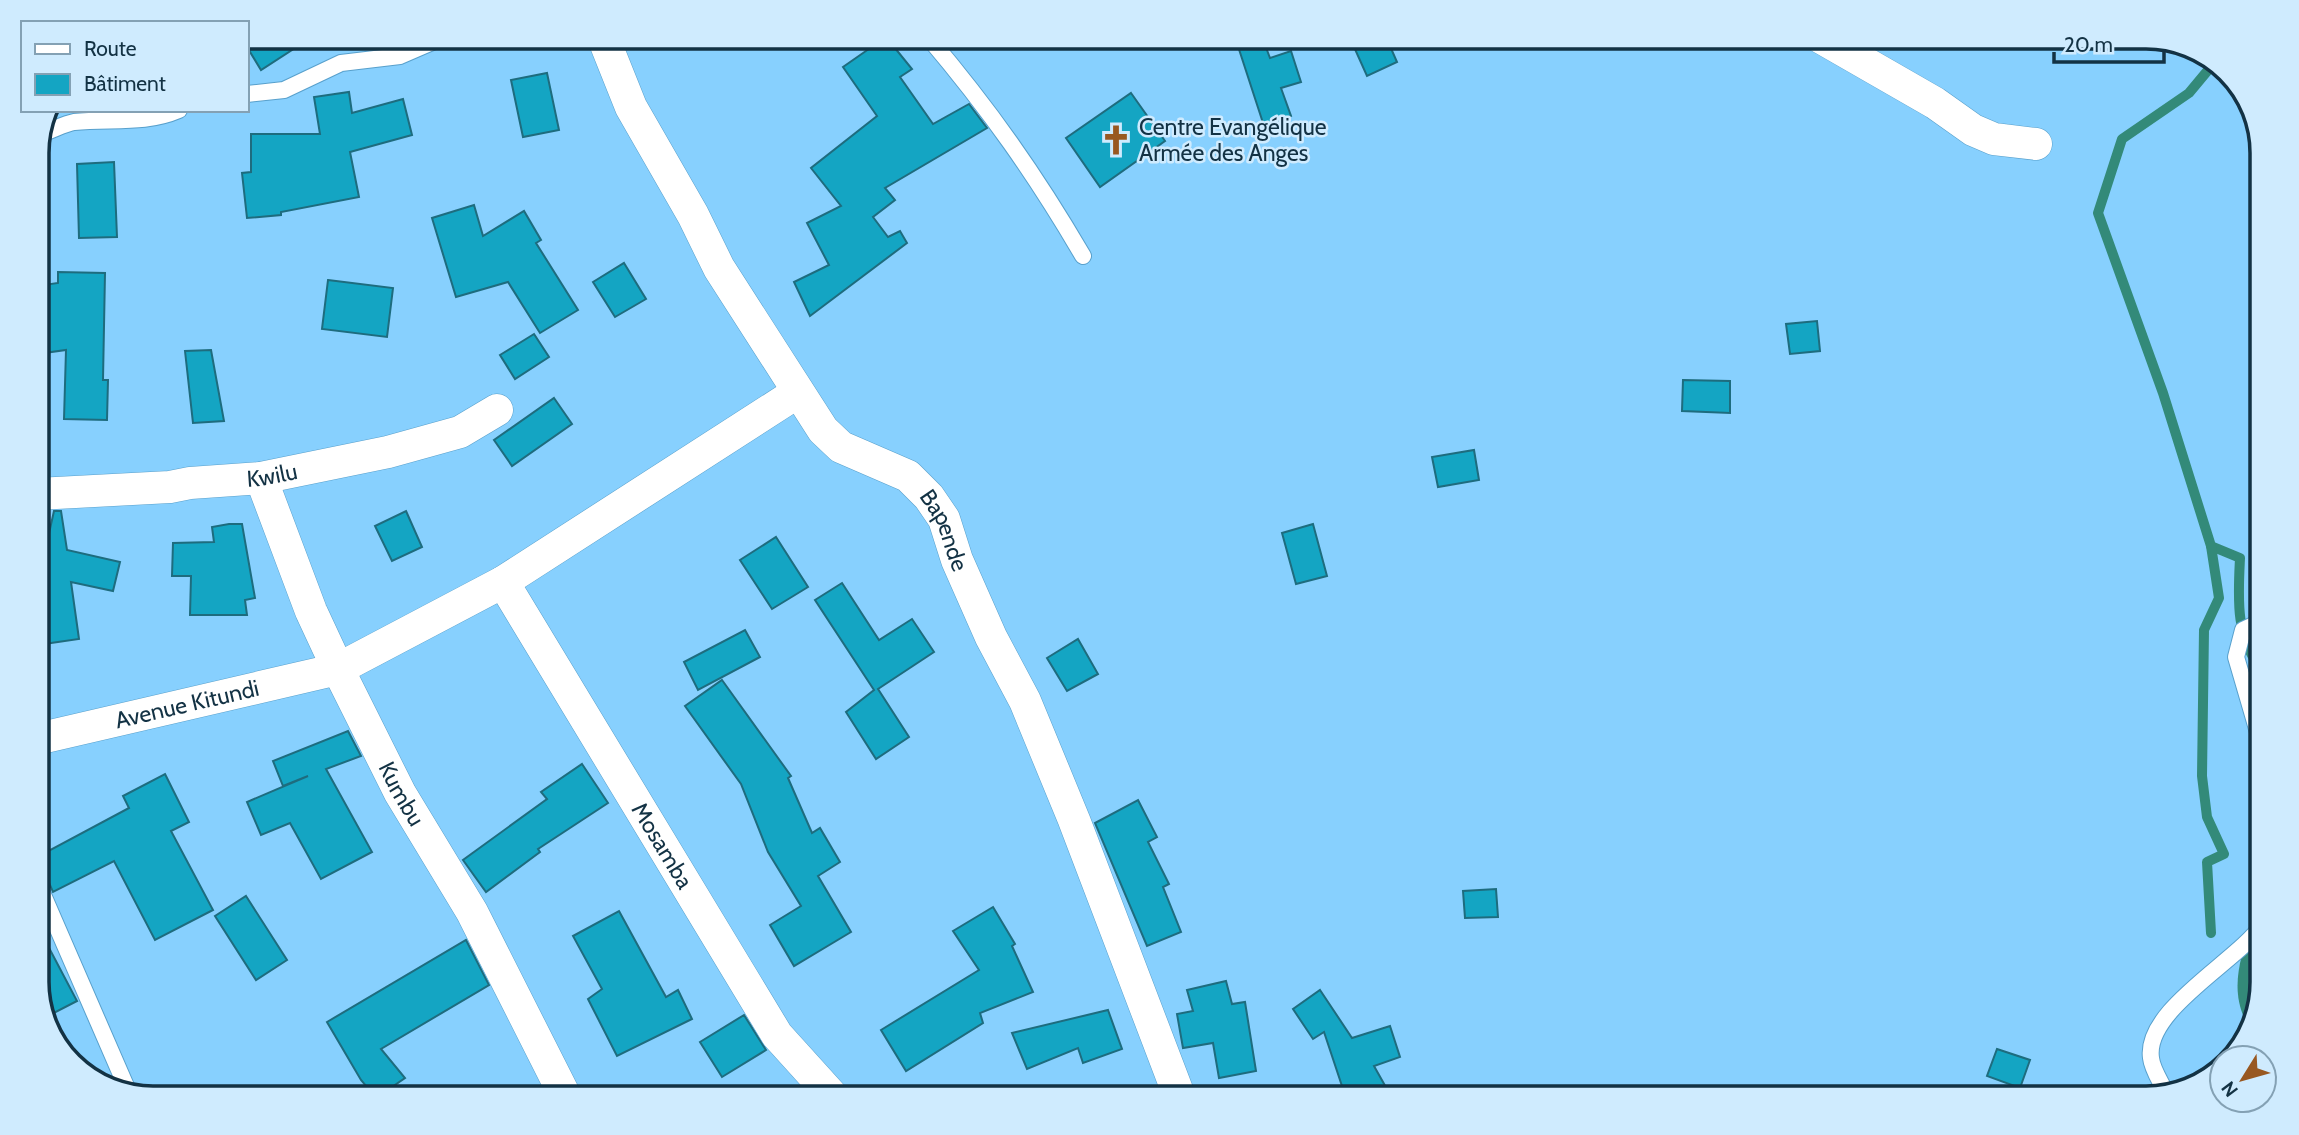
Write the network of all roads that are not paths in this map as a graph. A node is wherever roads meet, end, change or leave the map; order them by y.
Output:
1 (416, 49) edge
2 (608, 49) edge
3 (938, 49) edge
4 (1841, 49) edge
5 (248, 94) edge
6 (174, 112) edge
7 (52, 130) edge
8 (2036, 144) dead end
9 (1083, 256) dead end
10 (798, 392) junction
11 (497, 410) dead end
12 (261, 478) junction
13 (49, 493) edge
14 (503, 582) junction
15 (2250, 628) edge
16 (338, 668) junction
17 (2250, 705) edge
18 (49, 736) edge
19 (49, 909) edge
20 (2250, 936) edge
21 (124, 1081) edge
22 (2161, 1085) edge
23 (560, 1086) edge
24 (823, 1086) edge
25 (1176, 1086) edge

1 - 5 lane
2 - 10 street, Bapende
3 - 9 lane
4 - 8 street
6 - 7 lane
10 - 14 street, Avenue Kitundi
10 - 25 street, Bapende
11 - 12 street, Kwilu
12 - 13 street, Kwilu
12 - 16 street, Kumbu
14 - 16 street, Avenue Kitundi
14 - 24 street, Mosamba
15 - 17 lane
16 - 18 street, Avenue Kitundi
16 - 23 street, Kumbu
19 - 21 lane
20 - 22 lane

